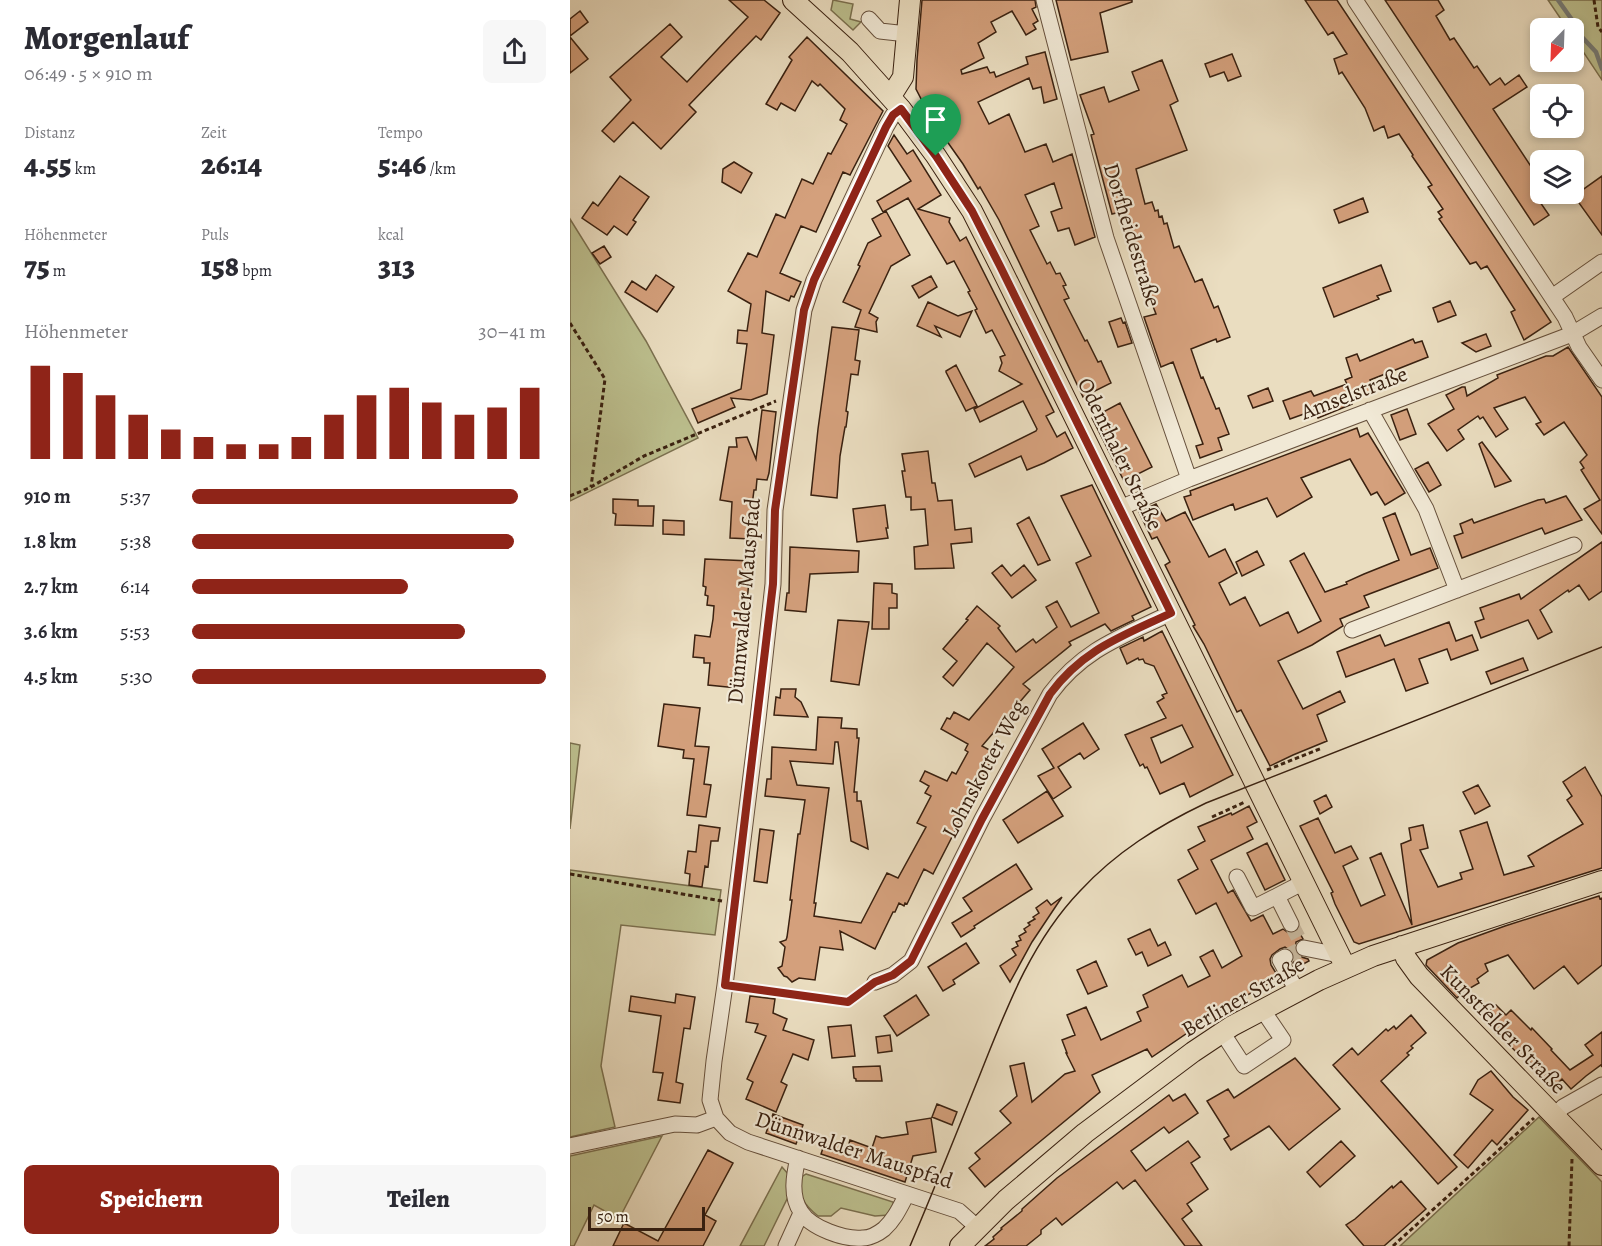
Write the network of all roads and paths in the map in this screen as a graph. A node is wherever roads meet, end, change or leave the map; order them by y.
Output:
1 (793, 0) edge
2 (910, 0) edge
3 (1044, 0) edge
4 (1355, 0) edge
5 (1594, 0) edge
6 (869, 19) dead end
7 (1602, 32) edge
8 (907, 34) junction
9 (896, 103) junction
10 (1602, 262) edge
11 (1552, 297) junction
12 (1602, 316) edge
13 (570, 323) edge
14 (1572, 334) junction
15 (1602, 380) edge
16 (791, 395) junction
17 (1370, 410) junction
18 (1190, 479) junction
19 (591, 487) junction
20 (570, 496) edge
21 (1120, 508) junction
22 (1574, 545) dead end
23 (1457, 590) junction
24 (1171, 613) junction
25 (1352, 630) dead end
26 (1322, 748) dead end
27 (1251, 777) junction
28 (1260, 796) junction
29 (1212, 817) dead end
30 (570, 874) edge
31 (1237, 877) dead end
32 (1602, 881) edge
33 (1304, 882) junction
34 (1277, 896) junction
35 (735, 904) junction
36 (1291, 924) tunnel mouth
37 (1302, 946) tunnel mouth
38 (1402, 946) junction
39 (1286, 957) dead end
40 (1343, 962) junction
41 (875, 982) joint
42 (725, 985) junction
43 (1297, 992) junction
44 (1262, 1009) junction
45 (1222, 1032) junction
46 (1602, 1085) edge
47 (1550, 1112) junction
48 (716, 1118) junction
49 (1578, 1141) junction
50 (570, 1146) edge
51 (798, 1158) junction
52 (1602, 1165) edge
53 (907, 1194) junction
54 (801, 1213) junction
55 (978, 1227) junction
56 (864, 1242) edge
57 (786, 1246) edge
58 (960, 1246) edge
59 (1393, 1246) edge
60 (1569, 1246) edge

1 - 9 main road, Odenthaler Straße
2 - 8 main road, Dünnwalder Mauspfad
3 - 18 street, Dorfheidestraße
4 - 11 street
5 - 7 path
6 - 8 street
8 - 9 main road, Dünnwalder Mauspfad
9 - 16 street, Dünnwalder Mauspfad
9 - 21 main road, Odenthaler Straße
10 - 11 street
11 - 14 street
12 - 14 street, Amselstraße
13 - 19 path
14 - 15 street
14 - 17 street, Amselstraße
16 - 19 path
16 - 35 street, Dünnwalder Mauspfad
17 - 18 street, Amselstraße
17 - 23 street
18 - 21 street, Amselstraße
19 - 20 path
21 - 24 main road, Odenthaler Straße
22 - 23 street
23 - 25 street
24 - 27 main road, Odenthaler Straße
24 - 41 street, Lohnskotter Weg
26 - 27 path
27 - 28 main road, Odenthaler Straße
28 - 29 path
28 - 33 main road, Odenthaler Straße
30 - 35 path
31 - 34 street
32 - 38 main road, Berliner Straße
33 - 34 street
33 - 40 main road, Odenthaler Straße
34 - 36 street
35 - 42 street, Dünnwalder Mauspfad
37 - 40 street
38 - 40 main road, Berliner Straße
38 - 47 main road, Kunstfelder Straße
39 - 43 street
40 - 43 main road, Berliner Straße
41 - 42 path
42 - 48 street, Dünnwalder Mauspfad
43 - 44 main road, Berliner Straße
44 - 45 main road, Berliner Straße
44 - 45 street
45 - 55 main road, Berliner Straße
46 - 47 street
47 - 49 main road, Kunstfelder Straße
47 - 59 path
48 - 50 street
48 - 51 street, Dünnwalder Mauspfad
49 - 52 main road, Kunstfelder Straße
49 - 60 path
51 - 53 street, Dünnwalder Mauspfad
51 - 54 street
53 - 55 street, Dünnwalder Mauspfad
53 - 56 street
54 - 56 street
54 - 57 street
55 - 58 main road, Berliner Straße

